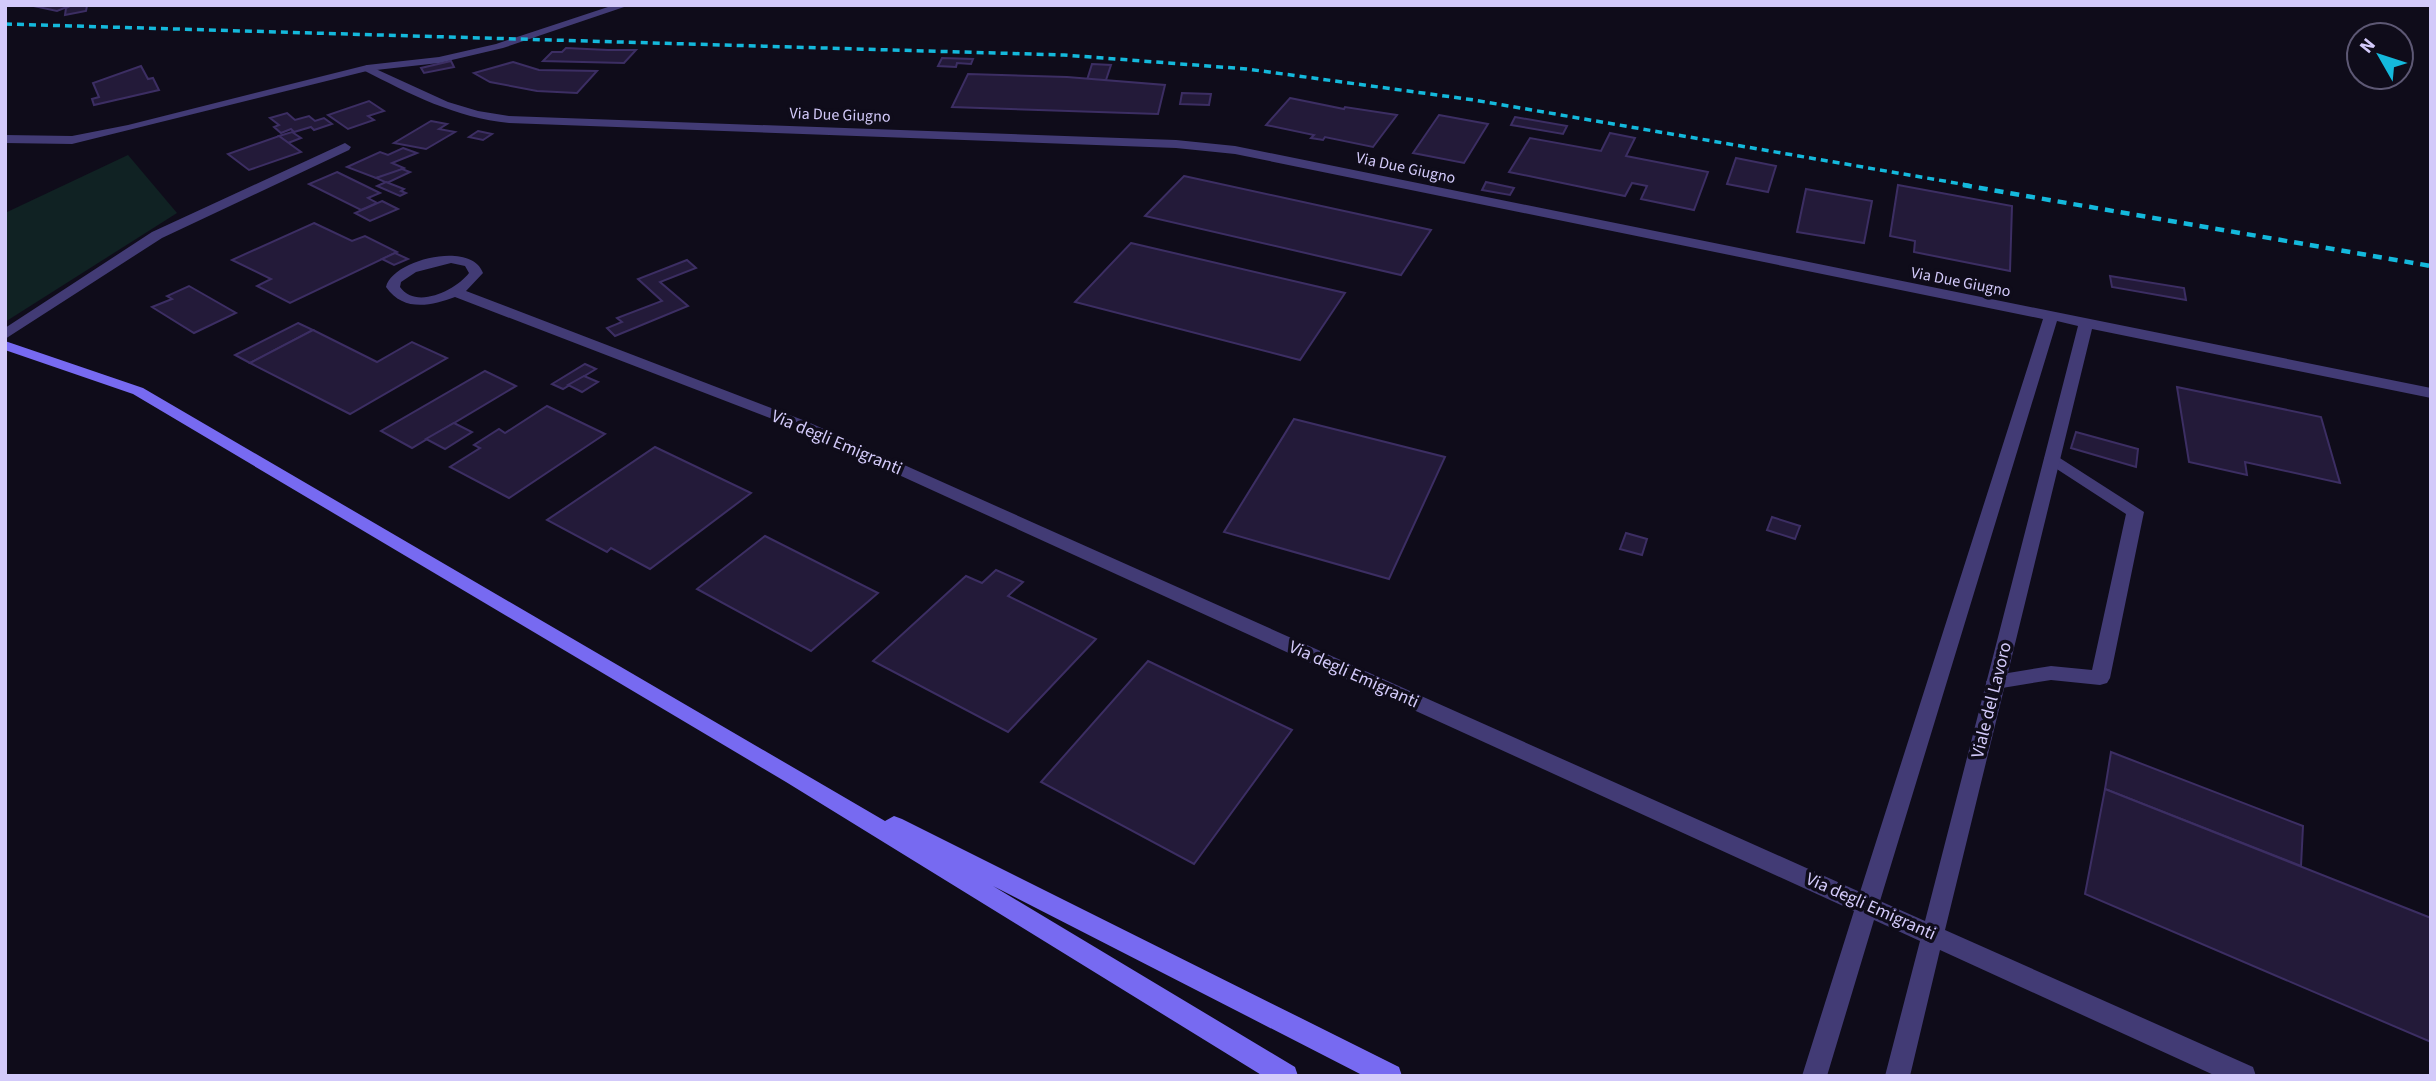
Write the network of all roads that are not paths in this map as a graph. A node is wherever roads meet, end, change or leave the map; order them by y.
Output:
1 (625, 5) edge
2 (367, 68) junction
3 (5, 139) edge
4 (345, 147) dead end
5 (456, 292) junction
6 (2051, 317) junction
7 (2086, 324) junction
8 (5, 335) edge
9 (5, 345) edge
10 (2431, 393) edge
11 (2052, 458) junction
12 (1996, 682) junction
13 (793, 776) junction
14 (1867, 905) junction
15 (1933, 933) junction
16 (1286, 1076) edge
17 (1390, 1076) edge
18 (1814, 1076) edge
19 (1897, 1076) edge
20 (2244, 1076) edge

1 - 2 street
2 - 3 street
2 - 6 street, Via Due Giugno
4 - 8 street
5 - 5 street
5 - 14 street, Via degli Emigranti
6 - 7 street, Via Due Giugno
6 - 14 street
7 - 10 street, Via Due Giugno
7 - 11 street, Viale del Lavoro
9 - 13 main road
11 - 12 street, Viale del Lavoro
11 - 12 street
12 - 15 street, Viale del Lavoro
13 - 16 main road
13 - 17 main road
14 - 15 street, Via degli Emigranti
14 - 18 street
15 - 19 street, Viale del Lavoro
15 - 20 street, Via degli Emigranti

